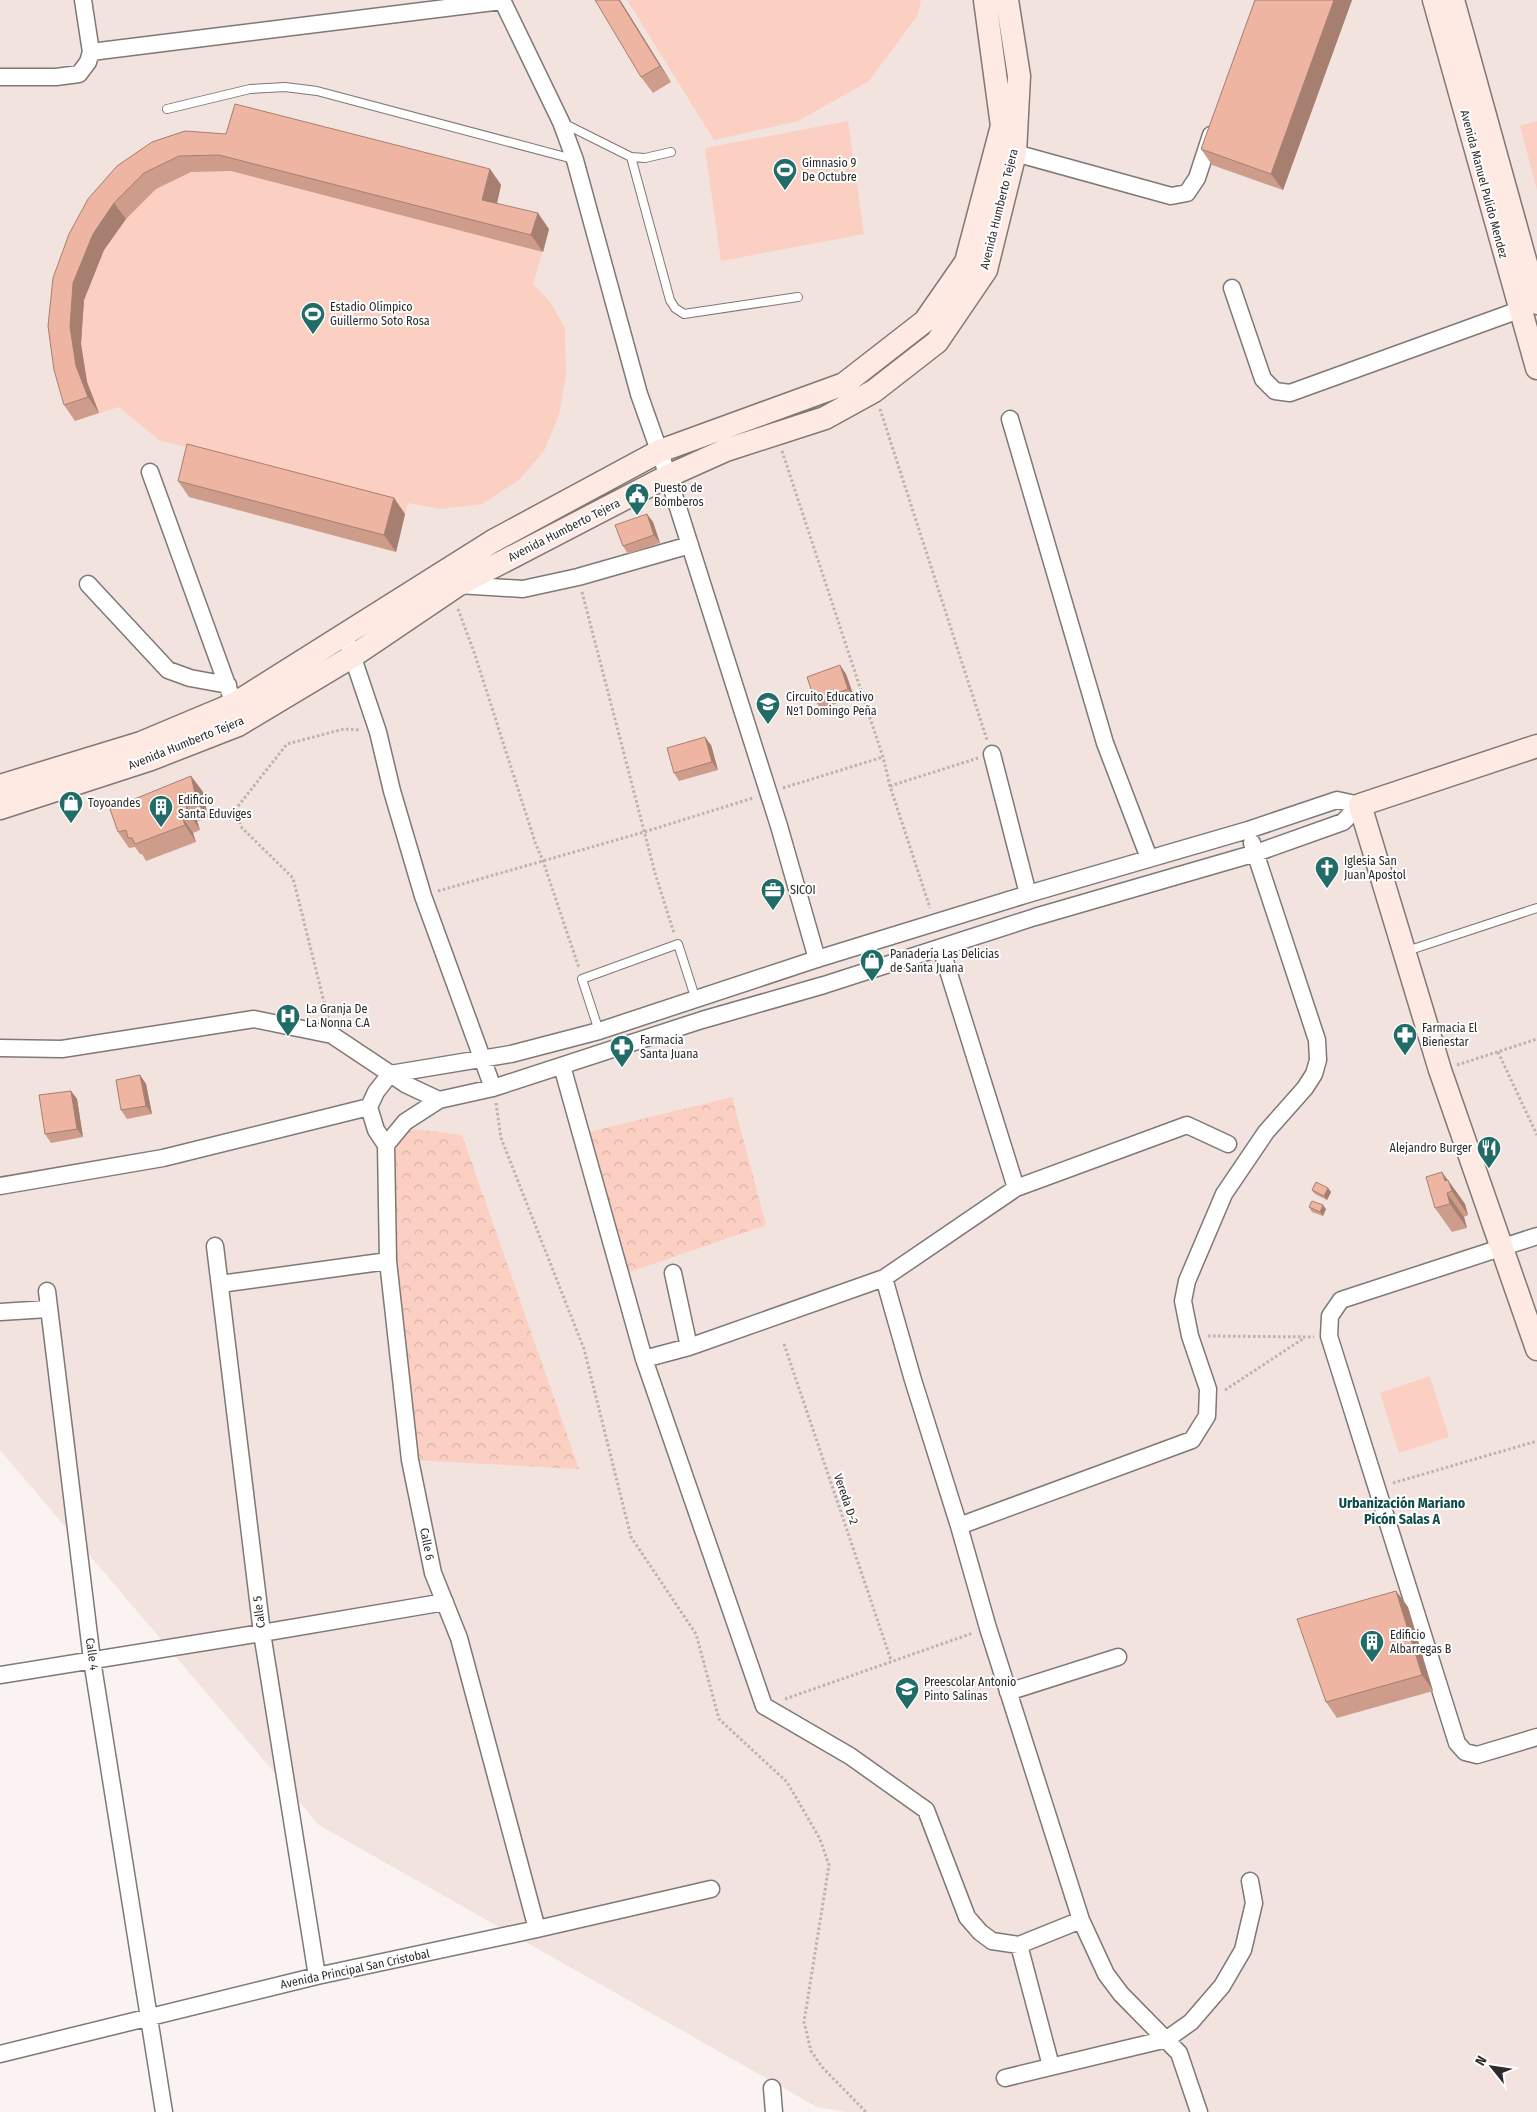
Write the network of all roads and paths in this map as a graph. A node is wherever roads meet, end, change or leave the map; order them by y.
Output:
1 (83, 0) edge
2 (502, 0) edge
3 (985, 0) edge
4 (1006, 0) edge
5 (1434, 0) edge
6 (1453, 0) edge
7 (91, 52) junction
8 (0, 77) edge
9 (167, 109) dead end
10 (561, 122) junction
11 (1216, 122) edge
12 (671, 152) dead end
13 (1015, 153) junction
14 (631, 157) junction
15 (575, 160) junction
16 (1232, 288) dead end
17 (798, 296) dead end
18 (1532, 303) edge
19 (1537, 368) edge
20 (874, 392) junction
21 (1010, 419) dead end
22 (777, 435) junction
23 (660, 451) junction
24 (150, 472) dead end
25 (668, 476) junction
26 (690, 545) junction
27 (578, 577) junction
28 (88, 584) dead end
29 (454, 588) junction
30 (345, 635) junction
31 (353, 656) junction
32 (231, 695) junction
33 (378, 732) junction
34 (1537, 746) edge
35 (992, 754) junction
36 (883, 757) junction
37 (0, 786) edge
38 (890, 786) junction
39 (769, 793) junction
40 (1360, 805) junction
41 (0, 808) edge
42 (1248, 830) junction
43 (644, 832) junction
44 (1256, 853) junction
45 (1149, 858) junction
46 (544, 861) junction
47 (1028, 894) junction
48 (423, 896) junction
49 (1537, 908) edge
50 (935, 923) junction
51 (678, 944) junction
52 (941, 948) junction
53 (1403, 952) junction
54 (817, 959) junction
55 (582, 979) junction
56 (696, 1000) junction
57 (599, 1031) junction
58 (332, 1035) junction
59 (1537, 1039) edge
60 (0, 1048) edge
61 (1498, 1052) junction
62 (482, 1060) junction
63 (562, 1066) junction
64 (1440, 1070) junction
65 (390, 1074) junction
66 (493, 1088) junction
67 (439, 1100) junction
68 (369, 1107) junction
69 (1537, 1136) edge
70 (1228, 1144) dead end
71 (386, 1145) junction
72 (0, 1186) edge
73 (1016, 1188) junction
74 (1537, 1236) edge
75 (215, 1246) dead end
76 (1502, 1247) junction
77 (388, 1261) junction
78 (673, 1273) dead end
79 (884, 1278) junction
80 (220, 1284) junction
81 (47, 1291) dead end
82 (48, 1308) junction
83 (0, 1312) edge
84 (1190, 1336) junction
85 (1329, 1336) junction
86 (1305, 1338) junction
87 (784, 1344) dead end
88 (689, 1347) junction
89 (1537, 1349) edge
90 (644, 1359) junction
91 (1208, 1401) junction
92 (1537, 1442) edge
93 (1376, 1488) junction
94 (959, 1526) junction
95 (445, 1602) junction
96 (988, 1628) junction
97 (262, 1633) junction
98 (1118, 1657) dead end
99 (92, 1660) junction
100 (891, 1660) junction
101 (0, 1674) edge
102 (1008, 1692) junction
103 (764, 1706) junction
104 (1537, 1736) edge
105 (1250, 1881) dead end
106 (711, 1889) dead end
107 (1081, 1920) junction
108 (537, 1929) junction
109 (1019, 1945) junction
110 (317, 1976) junction
111 (148, 2016) junction
112 (1167, 2039) junction
113 (0, 2054) edge
114 (1052, 2066) junction
115 (1006, 2078) dead end
116 (772, 2088) dead end
117 (164, 2112) edge
118 (774, 2112) edge
119 (866, 2112) edge
120 (1199, 2112) edge

1 - 7 street
2 - 7 street
2 - 10 street
3 - 23 street, Avenida Humberto Tejera
4 - 13 street, Avenida Humberto Tejera
5 - 18 street, Avenida Manuel Pulido Mendez
6 - 18 street
7 - 8 street
9 - 15 lane
10 - 14 lane
10 - 15 street
11 - 13 street
12 - 14 lane
13 - 20 street, Avenida Humberto Tejera
14 - 17 lane
15 - 23 street
16 - 18 street
18 - 19 street, Avenida Manuel Pulido Mendez
20 - 22 street, Avenida Humberto Tejera
20 - 35 path
21 - 45 street
22 - 25 street, Avenida Humberto Tejera
22 - 36 path
23 - 25 street
23 - 30 street, Avenida Humberto Tejera
24 - 32 street
25 - 26 street
25 - 29 street, Avenida Humberto Tejera
26 - 27 street
26 - 39 street
27 - 29 street
27 - 43 path
28 - 32 street
29 - 31 street, Avenida Humberto Tejera
29 - 46 path
30 - 31 street
30 - 32 street, Avenida Humberto Tejera
31 - 33 street
31 - 41 street, Avenida Humberto Tejera
32 - 37 street, Avenida Humberto Tejera
33 - 48 street
33 - 58 path
34 - 40 street
35 - 38 path
35 - 47 street
36 - 38 path
36 - 39 path
38 - 50 path
39 - 43 path
39 - 54 street
40 - 42 street
40 - 44 street
40 - 53 street
42 - 44 street
42 - 45 street
43 - 46 path
43 - 51 path
44 - 52 street
44 - 84 street
45 - 47 street
46 - 48 path
46 - 55 path
47 - 50 street
48 - 62 street
49 - 53 lane
50 - 54 street
51 - 55 lane
51 - 56 lane
52 - 63 street
52 - 73 street
53 - 64 street
54 - 56 street
55 - 57 lane
56 - 57 street
57 - 62 street
58 - 60 street
58 - 65 street
59 - 61 path
61 - 64 path
61 - 69 path
62 - 65 street
62 - 66 street
63 - 66 street
63 - 90 street
64 - 76 street
65 - 67 street
65 - 68 street
66 - 67 street
66 - 119 path
67 - 71 street
68 - 71 street
68 - 72 street
70 - 73 street
71 - 77 street, Calle 6
73 - 79 street
74 - 76 street
75 - 80 street, Calle 5
76 - 85 street
76 - 89 street
77 - 80 street
77 - 95 street, Calle 6
78 - 88 street
79 - 88 street
79 - 94 street
80 - 97 street, Calle 5
81 - 82 street, Calle 4
82 - 83 street
82 - 99 street, Calle 4
84 - 86 path
84 - 91 street
85 - 86 path
85 - 93 street
86 - 91 path
87 - 100 path, Vereda D-2
88 - 90 street
90 - 103 street
91 - 94 street
92 - 93 path
93 - 104 street
94 - 96 street
95 - 97 street
95 - 108 street, Calle 6
96 - 100 path
96 - 102 street
97 - 99 street
97 - 110 street, Calle 5
98 - 102 street
99 - 101 street
99 - 111 street, Calle 4
100 - 103 path
102 - 107 street
103 - 109 street
105 - 112 street
106 - 108 street, Avenida Principal San Cristobal
107 - 109 street
107 - 112 street
108 - 110 street, Avenida Principal San Cristobal
109 - 114 street
110 - 111 street, Avenida Principal San Cristobal
111 - 113 street, Avenida Principal San Cristobal
111 - 117 street, Calle 4
112 - 114 street
112 - 120 street
114 - 115 street
116 - 118 street

